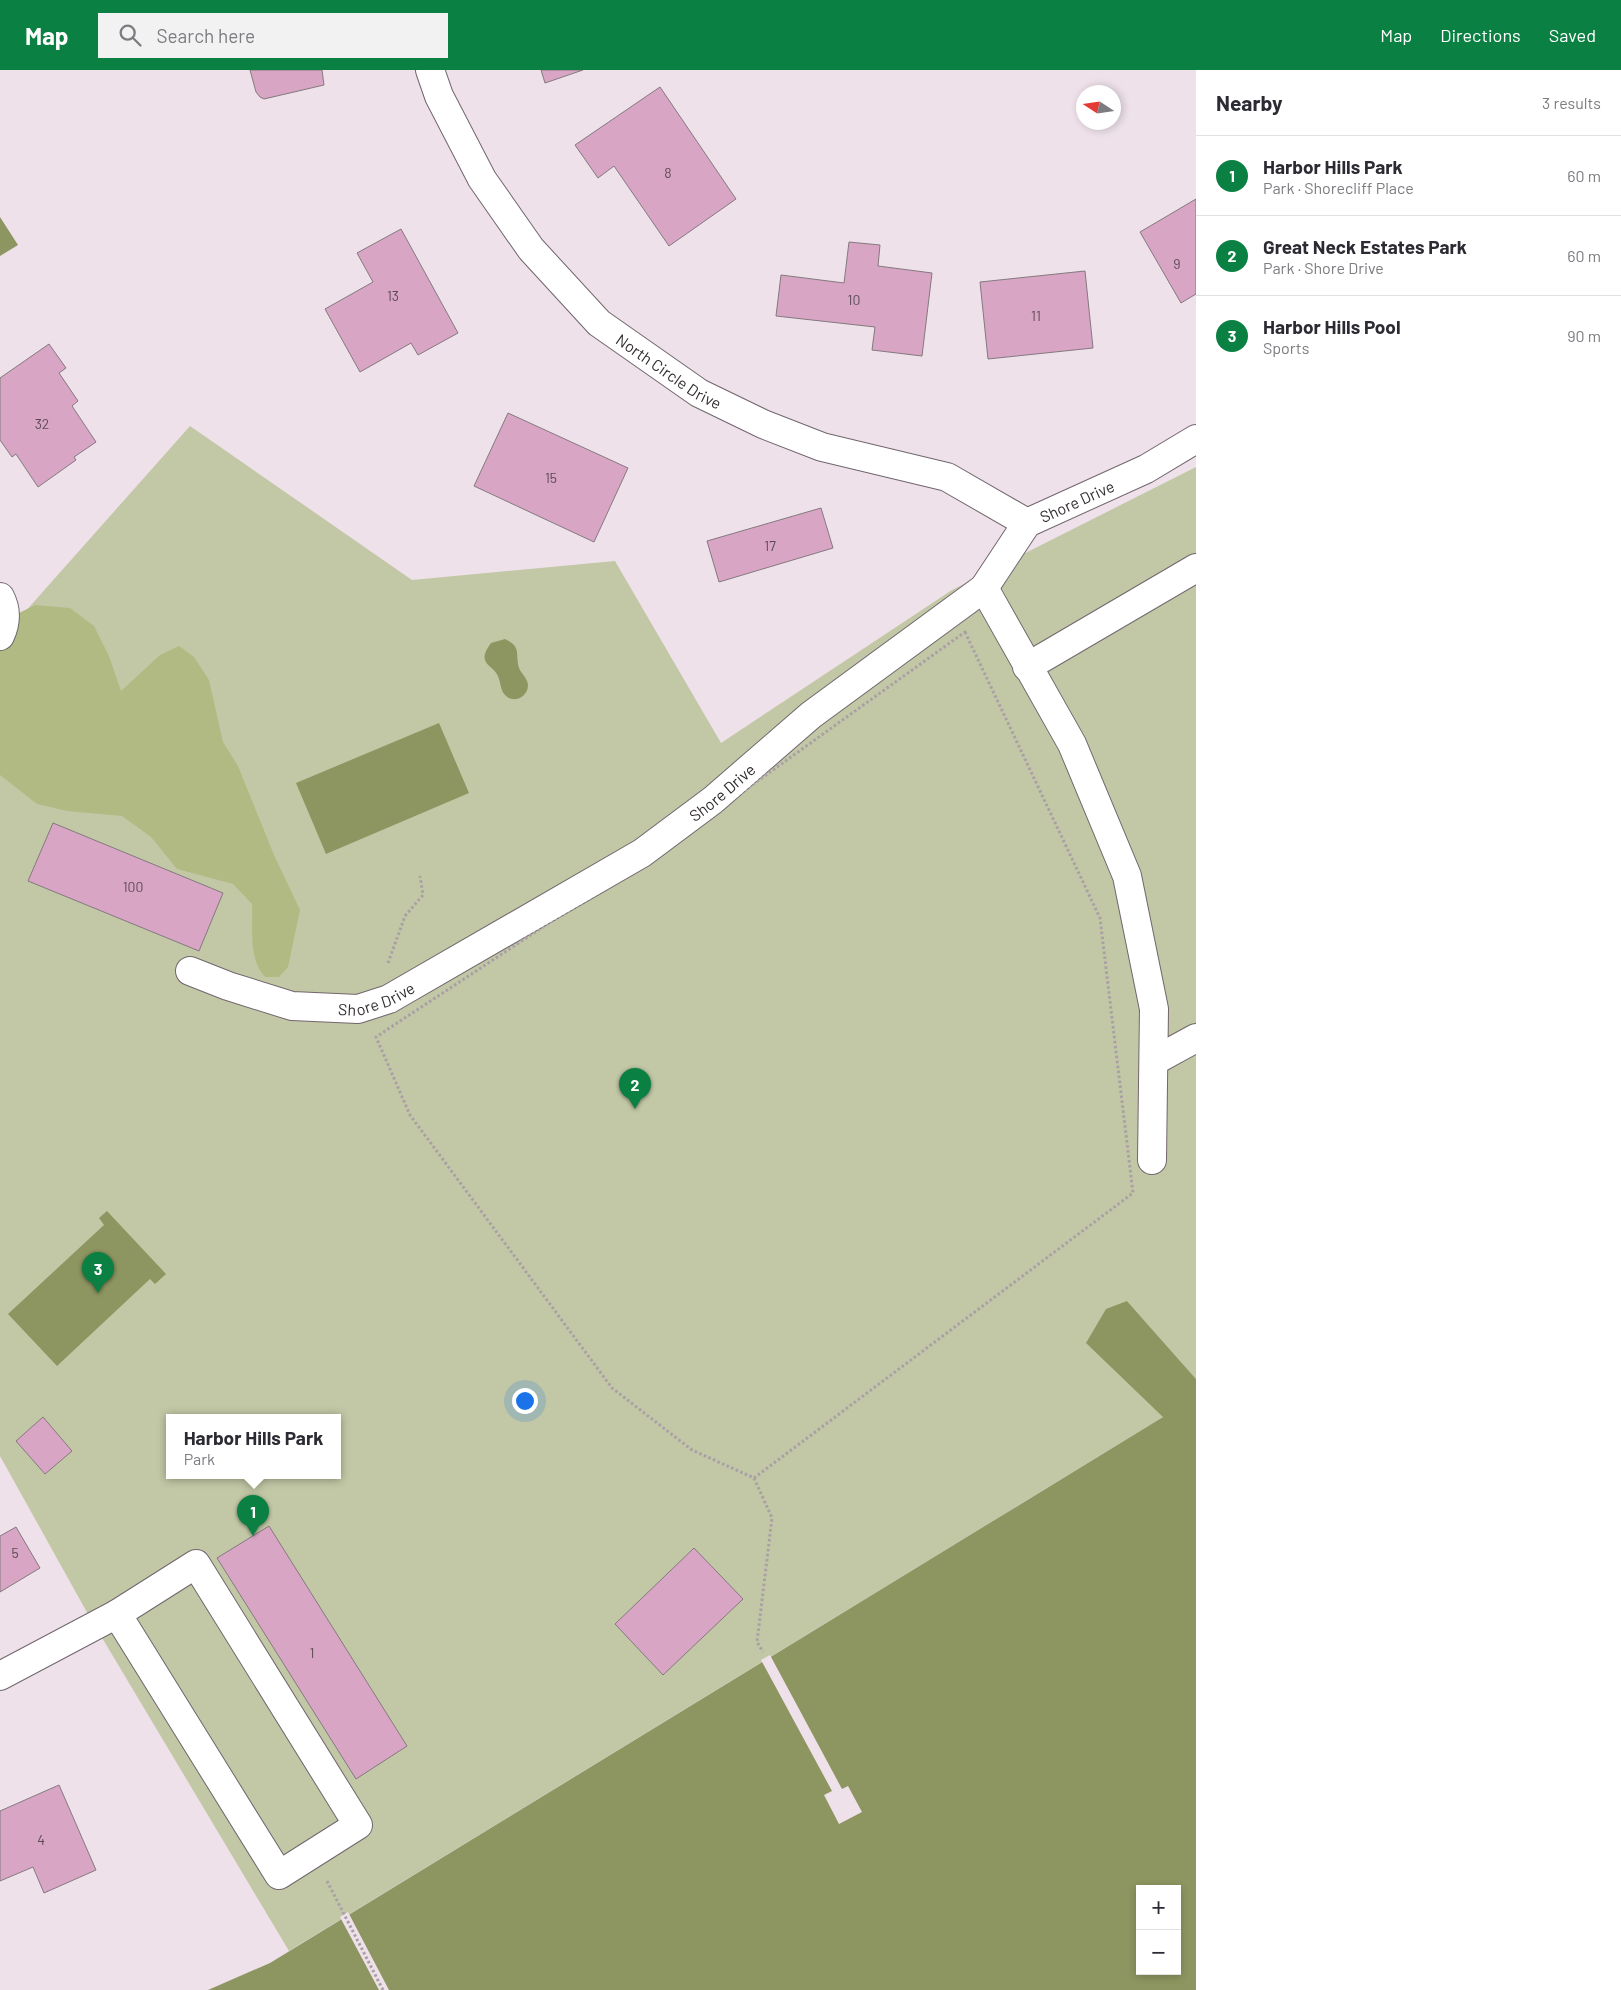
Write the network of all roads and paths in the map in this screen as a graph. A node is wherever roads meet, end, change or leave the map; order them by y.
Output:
1 (430, 70) edge
2 (1196, 439) edge
3 (1027, 523) junction
4 (1196, 568) edge
5 (984, 588) junction
6 (0, 597) edge
7 (0, 636) edge
8 (1027, 667) junction
9 (190, 971) dead end
10 (1196, 1038) edge
11 (1154, 1062) junction
12 (1152, 1160) dead end
13 (754, 1478) junction
14 (117, 1614) junction
15 (763, 1652) dead end
16 (0, 1676) edge
17 (326, 1880) dead end
18 (383, 1990) edge

1 - 3 street, North Circle Drive
2 - 3 street, Shore Drive
3 - 5 street, Shore Drive
4 - 8 street
5 - 8 street
5 - 9 street, Shore Drive
6 - 7 street
8 - 11 street
10 - 11 street
11 - 12 street
13 - 13 path
13 - 15 path
14 - 14 street
14 - 16 street
17 - 18 path

